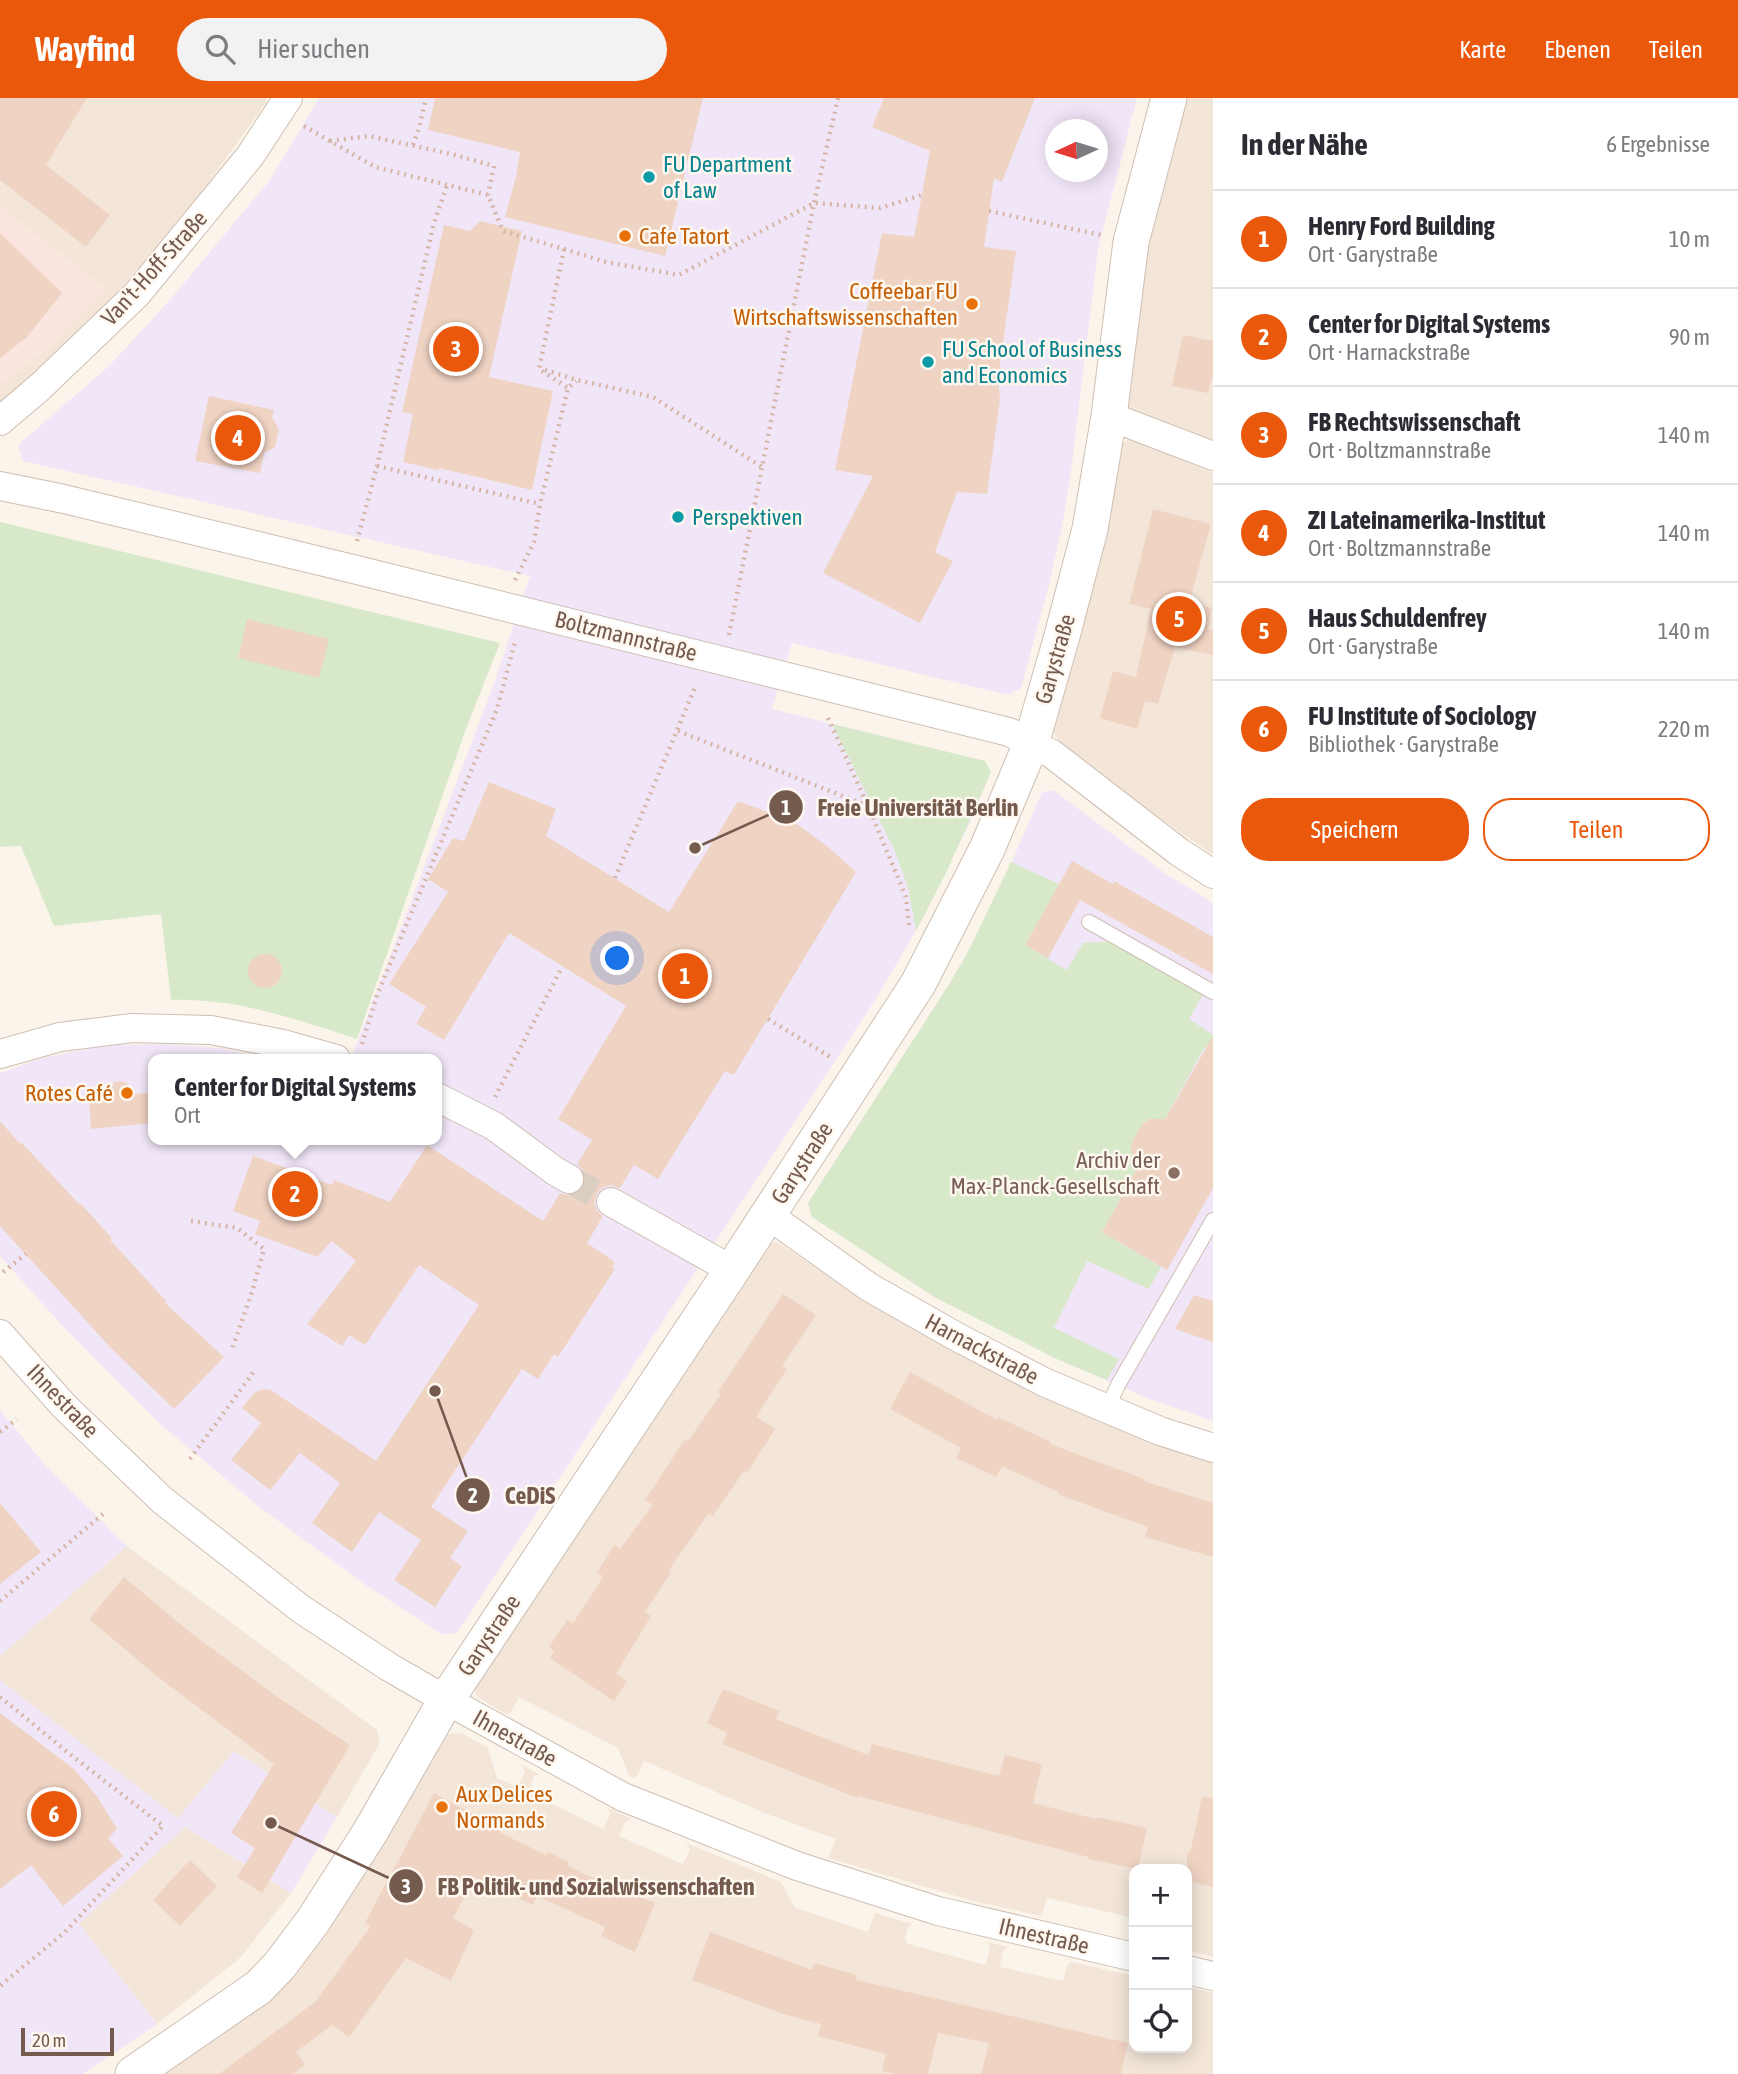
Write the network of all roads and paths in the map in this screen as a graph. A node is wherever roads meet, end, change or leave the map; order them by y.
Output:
1 (426, 98) edge
2 (838, 98) edge
3 (1169, 98) edge
4 (292, 110) edge
5 (330, 141) junction
6 (413, 145) junction
7 (447, 186) junction
8 (488, 195) junction
9 (922, 195) dead end
10 (814, 203) junction
11 (989, 211) dead end
12 (1109, 237) dead end
13 (564, 249) junction
14 (540, 369) junction
15 (577, 380) junction
16 (568, 388) junction
17 (1108, 416) junction
18 (0, 421) edge
19 (1213, 456) edge
20 (377, 466) junction
21 (762, 467) junction
22 (0, 486) edge
23 (540, 504) junction
24 (356, 545) dead end
25 (513, 584) dead end
26 (729, 635) dead end
27 (515, 642) dead end
28 (697, 681) dead end
29 (827, 714) dead end
30 (678, 731) junction
31 (1031, 744) junction
32 (868, 806) junction
33 (1213, 874) edge
34 (615, 878) dead end
35 (1089, 922) dead end
36 (910, 933) dead end
37 (562, 967) dead end
38 (1213, 992) edge
39 (768, 1019) dead end
40 (362, 1044) dead end
41 (0, 1054) edge
42 (318, 1054) edge
43 (838, 1062) dead end
44 (494, 1098) dead end
45 (442, 1100) edge
46 (569, 1179) tunnel mouth
47 (611, 1202) tunnel mouth
48 (768, 1215) junction
49 (1213, 1220) edge
50 (191, 1221) dead end
51 (26, 1254) dead end
52 (732, 1270) junction
53 (2, 1272) dead end
54 (0, 1334) edge
55 (232, 1349) dead end
56 (255, 1370) dead end
57 (1107, 1409) junction
58 (17, 1419) dead end
59 (0, 1432) edge
60 (1213, 1448) edge
61 (190, 1458) dead end
62 (103, 1514) dead end
63 (0, 1601) edge
64 (0, 1697) edge
65 (446, 1700) junction
66 (1129, 1956) edge
67 (1192, 1971) edge
68 (1213, 1976) edge
69 (0, 1986) edge
70 (133, 2074) edge

1 - 6 path
2 - 10 path
3 - 17 street, Garystraße
4 - 5 path
4 - 18 street, Van't-Hoff-Straße
5 - 6 path
5 - 7 path
6 - 8 path
7 - 8 path
7 - 20 path
8 - 13 path
9 - 10 path
10 - 13 path
10 - 21 path
11 - 12 path
13 - 14 path
14 - 15 path
14 - 16 path
15 - 16 path
15 - 21 path
16 - 23 path
17 - 19 street
17 - 31 street, Garystraße
20 - 23 path
20 - 24 path
21 - 26 path
22 - 31 street, Boltzmannstraße
23 - 25 path
27 - 40 path
28 - 30 path
29 - 32 path
30 - 32 path
30 - 34 path
31 - 33 street, Boltzmannstraße
31 - 48 street, Garystraße
32 - 36 path
35 - 38 lane
37 - 44 path
39 - 43 path
41 - 42 street
45 - 46 street
47 - 52 street
48 - 52 street, Garystraße
48 - 57 street, Harnackstraße
49 - 57 lane
50 - 55 path
51 - 53 path
52 - 65 street, Garystraße
54 - 65 street, Ihnestraße
56 - 61 path
57 - 60 street, Harnackstraße
58 - 59 path
62 - 63 path
64 - 69 path
65 - 66 street, Ihnestraße
65 - 70 street, Garystraße
67 - 68 street

